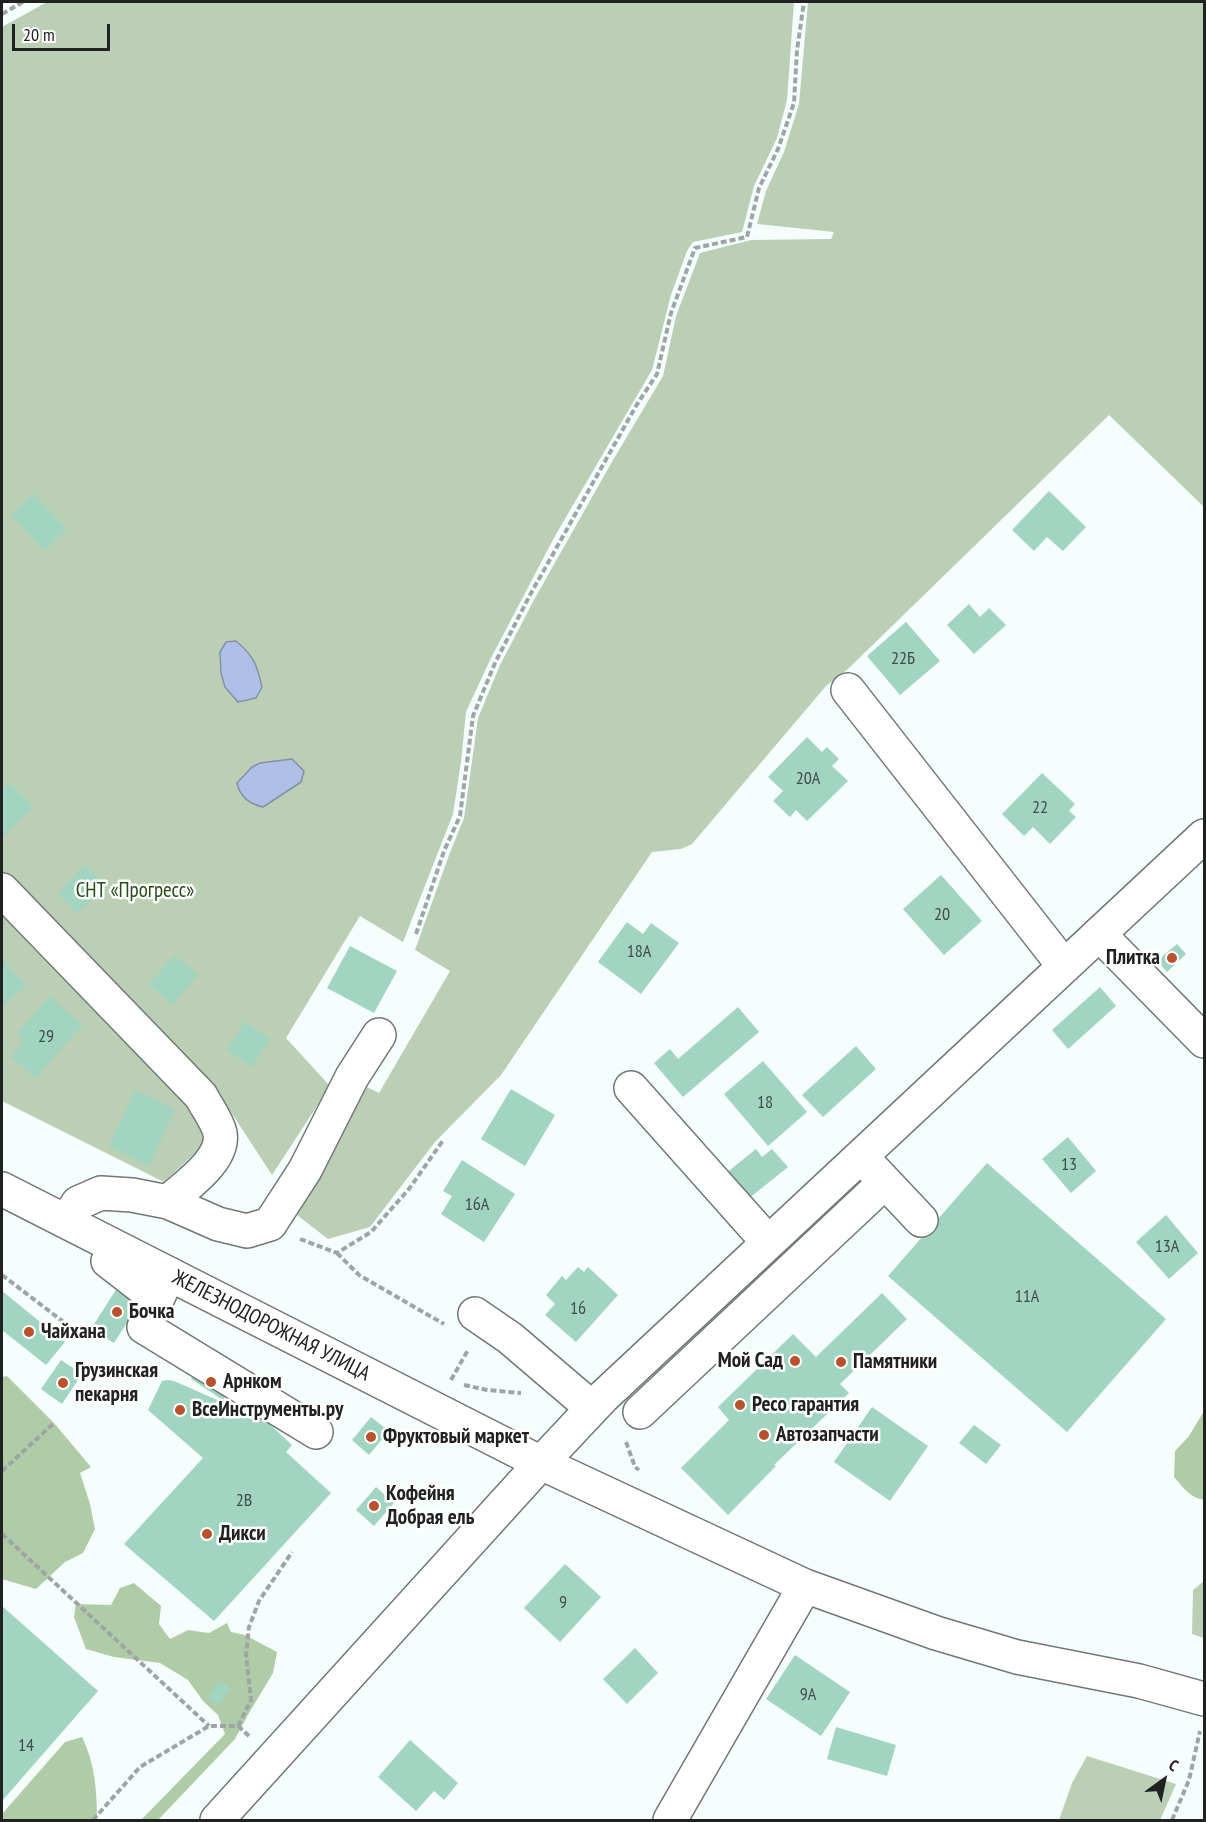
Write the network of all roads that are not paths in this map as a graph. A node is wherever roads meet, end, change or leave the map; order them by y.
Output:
1 (848, 690) dead end
2 (1204, 836) edge
3 (2, 890) edge
4 (1099, 934) junction
5 (1064, 966) junction
6 (379, 1035) dead end
7 (1204, 1041) edge
8 (631, 1088) dead end
9 (860, 1156) junction
10 (885, 1182) junction
11 (2, 1189) edge
12 (168, 1202) junction
13 (921, 1220) dead end
14 (66, 1221) junction
15 (768, 1242) junction
16 (108, 1261) dead end
17 (163, 1287) junction
18 (460, 1319) road end
19 (592, 1408) junction
20 (640, 1412) road end
21 (316, 1432) dead end
22 (541, 1463) junction
23 (805, 1586) junction
24 (1202, 1715) edge
25 (217, 1821) edge
26 (670, 1821) edge

1 - 5 main road
2 - 4 main road
3 - 12 main road
4 - 5 main road
4 - 7 main road
5 - 9 main road
6 - 12 main road
8 - 15 main road
9 - 10 main road
9 - 15 main road
10 - 13 main road
10 - 20 main road
11 - 14 main road, ЖЕЛЕЗНОДОРОЖНАЯ УЛИЦА
12 - 14 main road
14 - 17 main road, ЖЕЛЕЗНОДОРОЖНАЯ УЛИЦА
15 - 19 main road
16 - 17 main road
17 - 21 main road
17 - 22 main road, ЖЕЛЕЗНОДОРОЖНАЯ УЛИЦА
18 - 19 main road
19 - 22 main road
22 - 23 main road, ЖЕЛЕЗНОДОРОЖНАЯ УЛИЦА
22 - 25 main road
23 - 24 main road, ЖЕЛЕЗНОДОРОЖНАЯ УЛИЦА
23 - 26 main road

